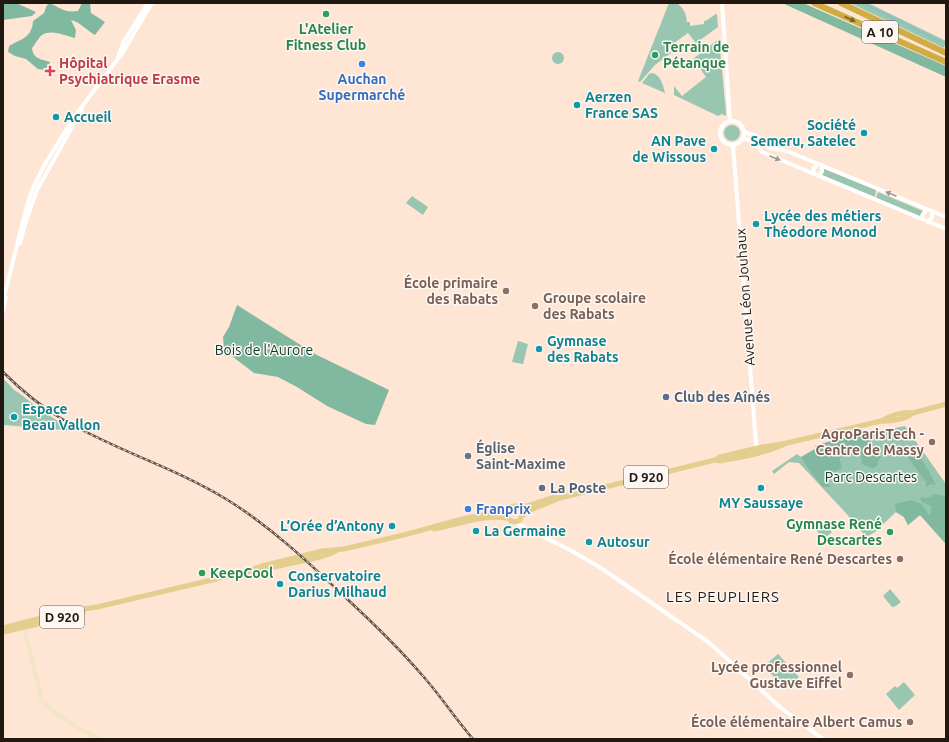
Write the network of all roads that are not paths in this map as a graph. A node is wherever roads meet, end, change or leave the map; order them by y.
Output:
1 (148, 3) edge
2 (152, 3) edge
3 (722, 3) edge
4 (814, 3) edge
5 (841, 3) edge
6 (946, 53) edge
7 (118, 58) junction
8 (946, 62) edge
9 (91, 95) junction
10 (730, 121) junction
11 (744, 132) junction
12 (743, 138) junction
13 (734, 145) junction
14 (820, 164) junction
15 (813, 173) junction
16 (819, 176) junction
17 (927, 209) junction
18 (932, 211) junction
19 (946, 217) edge
20 (922, 220) junction
21 (928, 222) junction
22 (946, 230) edge
23 (3, 301) edge
24 (3, 311) edge
25 (946, 404) edge
26 (759, 450) junction
27 (715, 460) junction
28 (560, 498) junction
29 (517, 506) junction
30 (508, 509) junction
31 (522, 516) junction
32 (507, 518) junction
33 (514, 522) junction
34 (423, 530) junction
35 (538, 533) junction
36 (23, 625) junction
37 (3, 628) edge
38 (3, 632) edge
39 (99, 739) edge
40 (823, 739) edge

1 - 7 street
2 - 7 street
3 - 10 street
4 -> 8 highway, A 10
5 - 6 highway, A 10
7 - 9 street
9 - 23 street
9 - 24 street
10 - 11 street
10 - 13 street
11 - 12 street
11 - 14 street
12 - 13 street
12 -> 15 street
13 - 26 street, Avenue Léon Jouhaux
14 - 15 street
14 - 16 street
17 -> 14 street
15 - 16 street
16 - 20 street
17 - 18 street
17 - 20 street
18 - 19 street
18 - 21 street
20 - 21 street
21 - 22 street
25 - 26 main road, D 920
26 - 27 main road, D 920
26 - 27 main road, D 920
27 - 28 main road, D 920
28 - 29 main road, D 920
28 - 31 main road, D 920
29 - 30 main road
29 - 31 main road
30 - 32 main road
30 - 34 main road, D 920
31 - 33 main road
31 - 35 street
32 - 33 main road
32 - 34 main road, D 920
33 - 35 street
34 - 36 main road, D 920
35 - 40 street
36 - 37 main road, D 920
36 - 38 main road, D 920
36 - 39 main road

